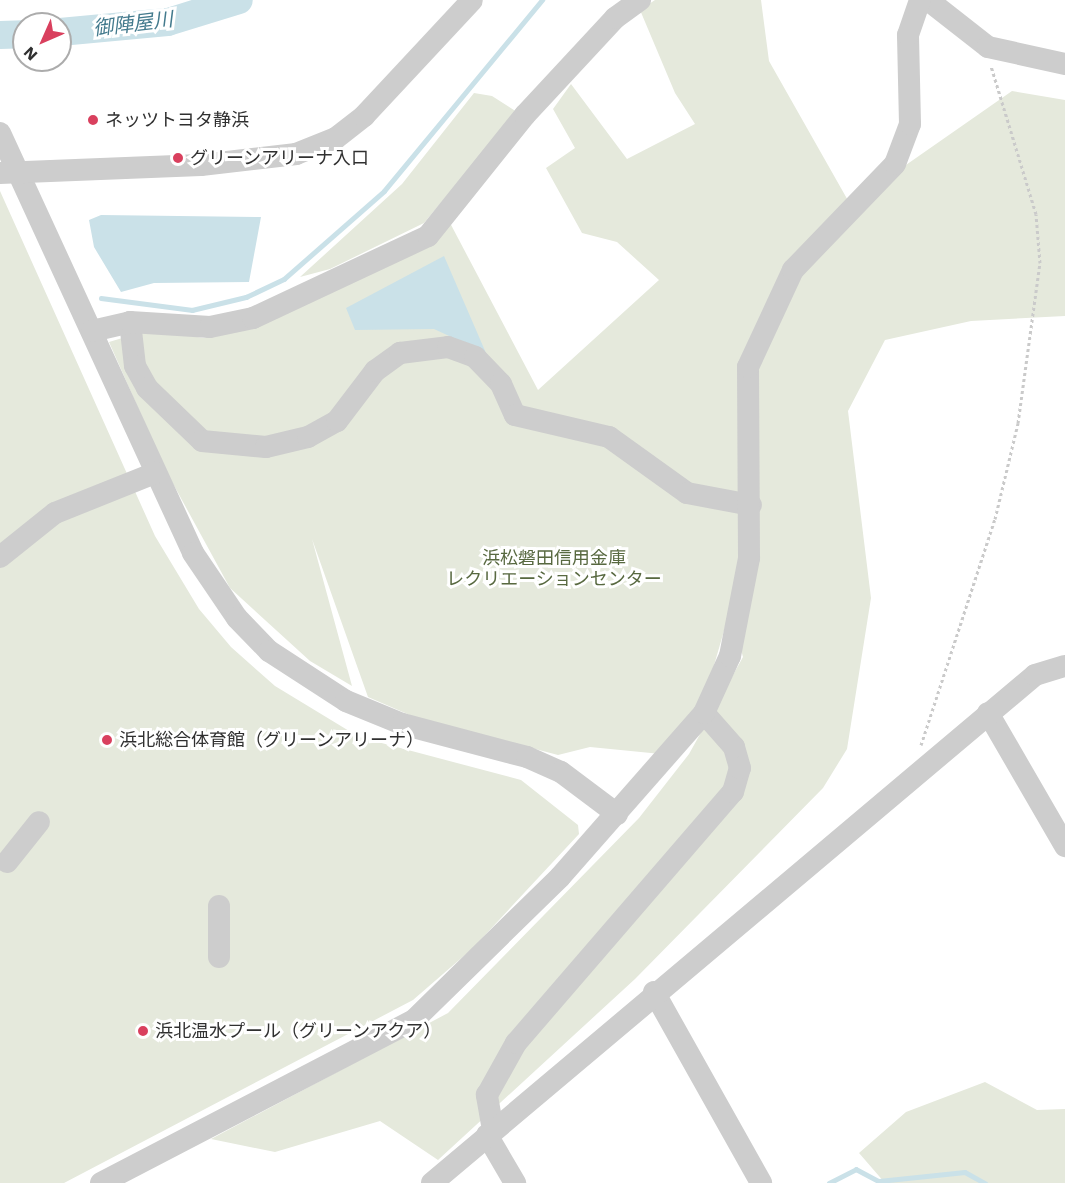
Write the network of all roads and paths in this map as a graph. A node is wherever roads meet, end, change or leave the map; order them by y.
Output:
1 (472, 0) edge
2 (640, 0) edge
3 (920, 0) edge
4 (928, 0) edge
5 (988, 48) junction
6 (1065, 63) edge
7 (0, 133) edge
8 (9, 173) edge
9 (130, 322) junction
10 (92, 331) junction
11 (155, 473) junction
12 (750, 505) junction
13 (0, 557) edge
14 (1065, 666) edge
15 (704, 713) junction
16 (988, 714) junction
17 (913, 776) junction
18 (617, 814) junction
19 (39, 822) dead end
20 (1065, 846) edge
21 (7, 862) dead end
22 (219, 906) dead end
23 (219, 957) dead end
24 (654, 992) junction
25 (490, 1132) junction
26 (101, 1183) edge
27 (432, 1183) edge
28 (515, 1183) edge
29 (761, 1183) edge

1 - 8 street
2 - 9 street
3 - 12 street
4 - 5 street
5 - 6 street
5 - 17 path
7 - 8 street
8 - 10 street
9 - 10 street
9 - 12 street
10 - 11 street
11 - 13 street
11 - 18 street
12 - 15 street
14 - 16 street
15 - 18 street
15 - 25 street
16 - 17 street
16 - 20 street
17 - 24 street
18 - 26 street
19 - 21 street
22 - 23 street
24 - 25 street
24 - 29 street
25 - 27 street
25 - 28 street

